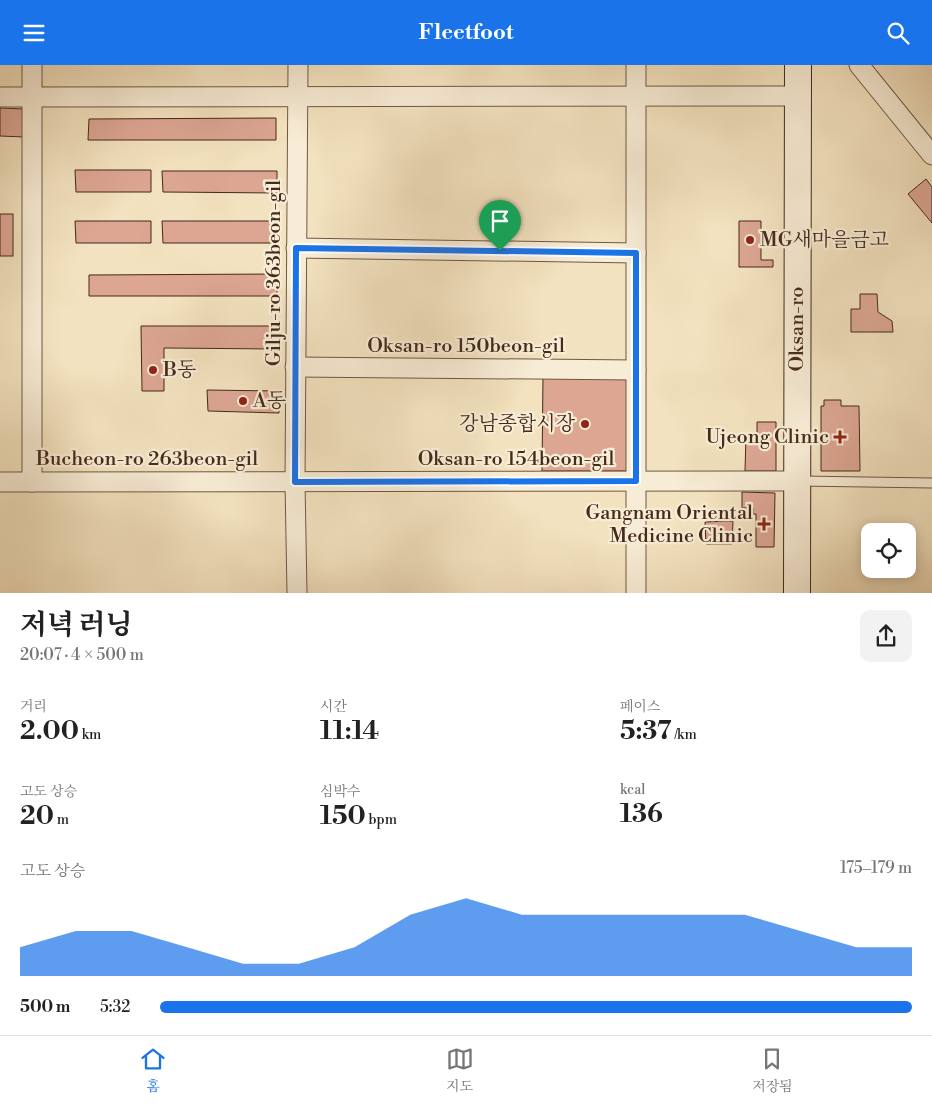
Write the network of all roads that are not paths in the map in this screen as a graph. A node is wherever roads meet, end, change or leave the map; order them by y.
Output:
1 (32, 65) edge
2 (298, 65) edge
3 (636, 65) edge
4 (798, 65) edge
5 (859, 65) edge
6 (298, 96) junction
7 (636, 96) junction
8 (798, 96) junction
9 (0, 97) edge
10 (32, 97) junction
11 (932, 155) edge
12 (296, 248) junction
13 (636, 253) junction
14 (295, 367) junction
15 (636, 370) junction
16 (636, 481) junction
17 (797, 481) junction
18 (0, 482) edge
19 (32, 482) junction
20 (295, 482) junction
21 (932, 483) edge
22 (297, 593) edge
23 (636, 593) edge
24 (797, 593) edge

1 - 10 street
2 - 6 street, Gilju-ro 363beon-gil
3 - 7 street
4 - 8 street, Oksan-ro
5 - 11 street
6 - 7 street
6 - 10 street
6 - 12 street, Gilju-ro 363beon-gil
7 - 8 street
7 - 13 street
8 - 17 street, Oksan-ro
9 - 10 street
10 - 19 street
12 - 13 street
12 - 14 street, Gilju-ro 363beon-gil
13 - 15 street
14 - 15 street, Oksan-ro 150beon-gil
14 - 20 street, Gilju-ro 363beon-gil
15 - 16 street
16 - 17 street, Oksan-ro 154beon-gil
16 - 20 street, Oksan-ro 154beon-gil
16 - 23 street
17 - 21 lane
17 - 24 street, Oksan-ro
18 - 19 street, Bucheon-ro 263beon-gil
19 - 20 street, Bucheon-ro 263beon-gil
20 - 22 street, Gilju-ro 363beon-gil

